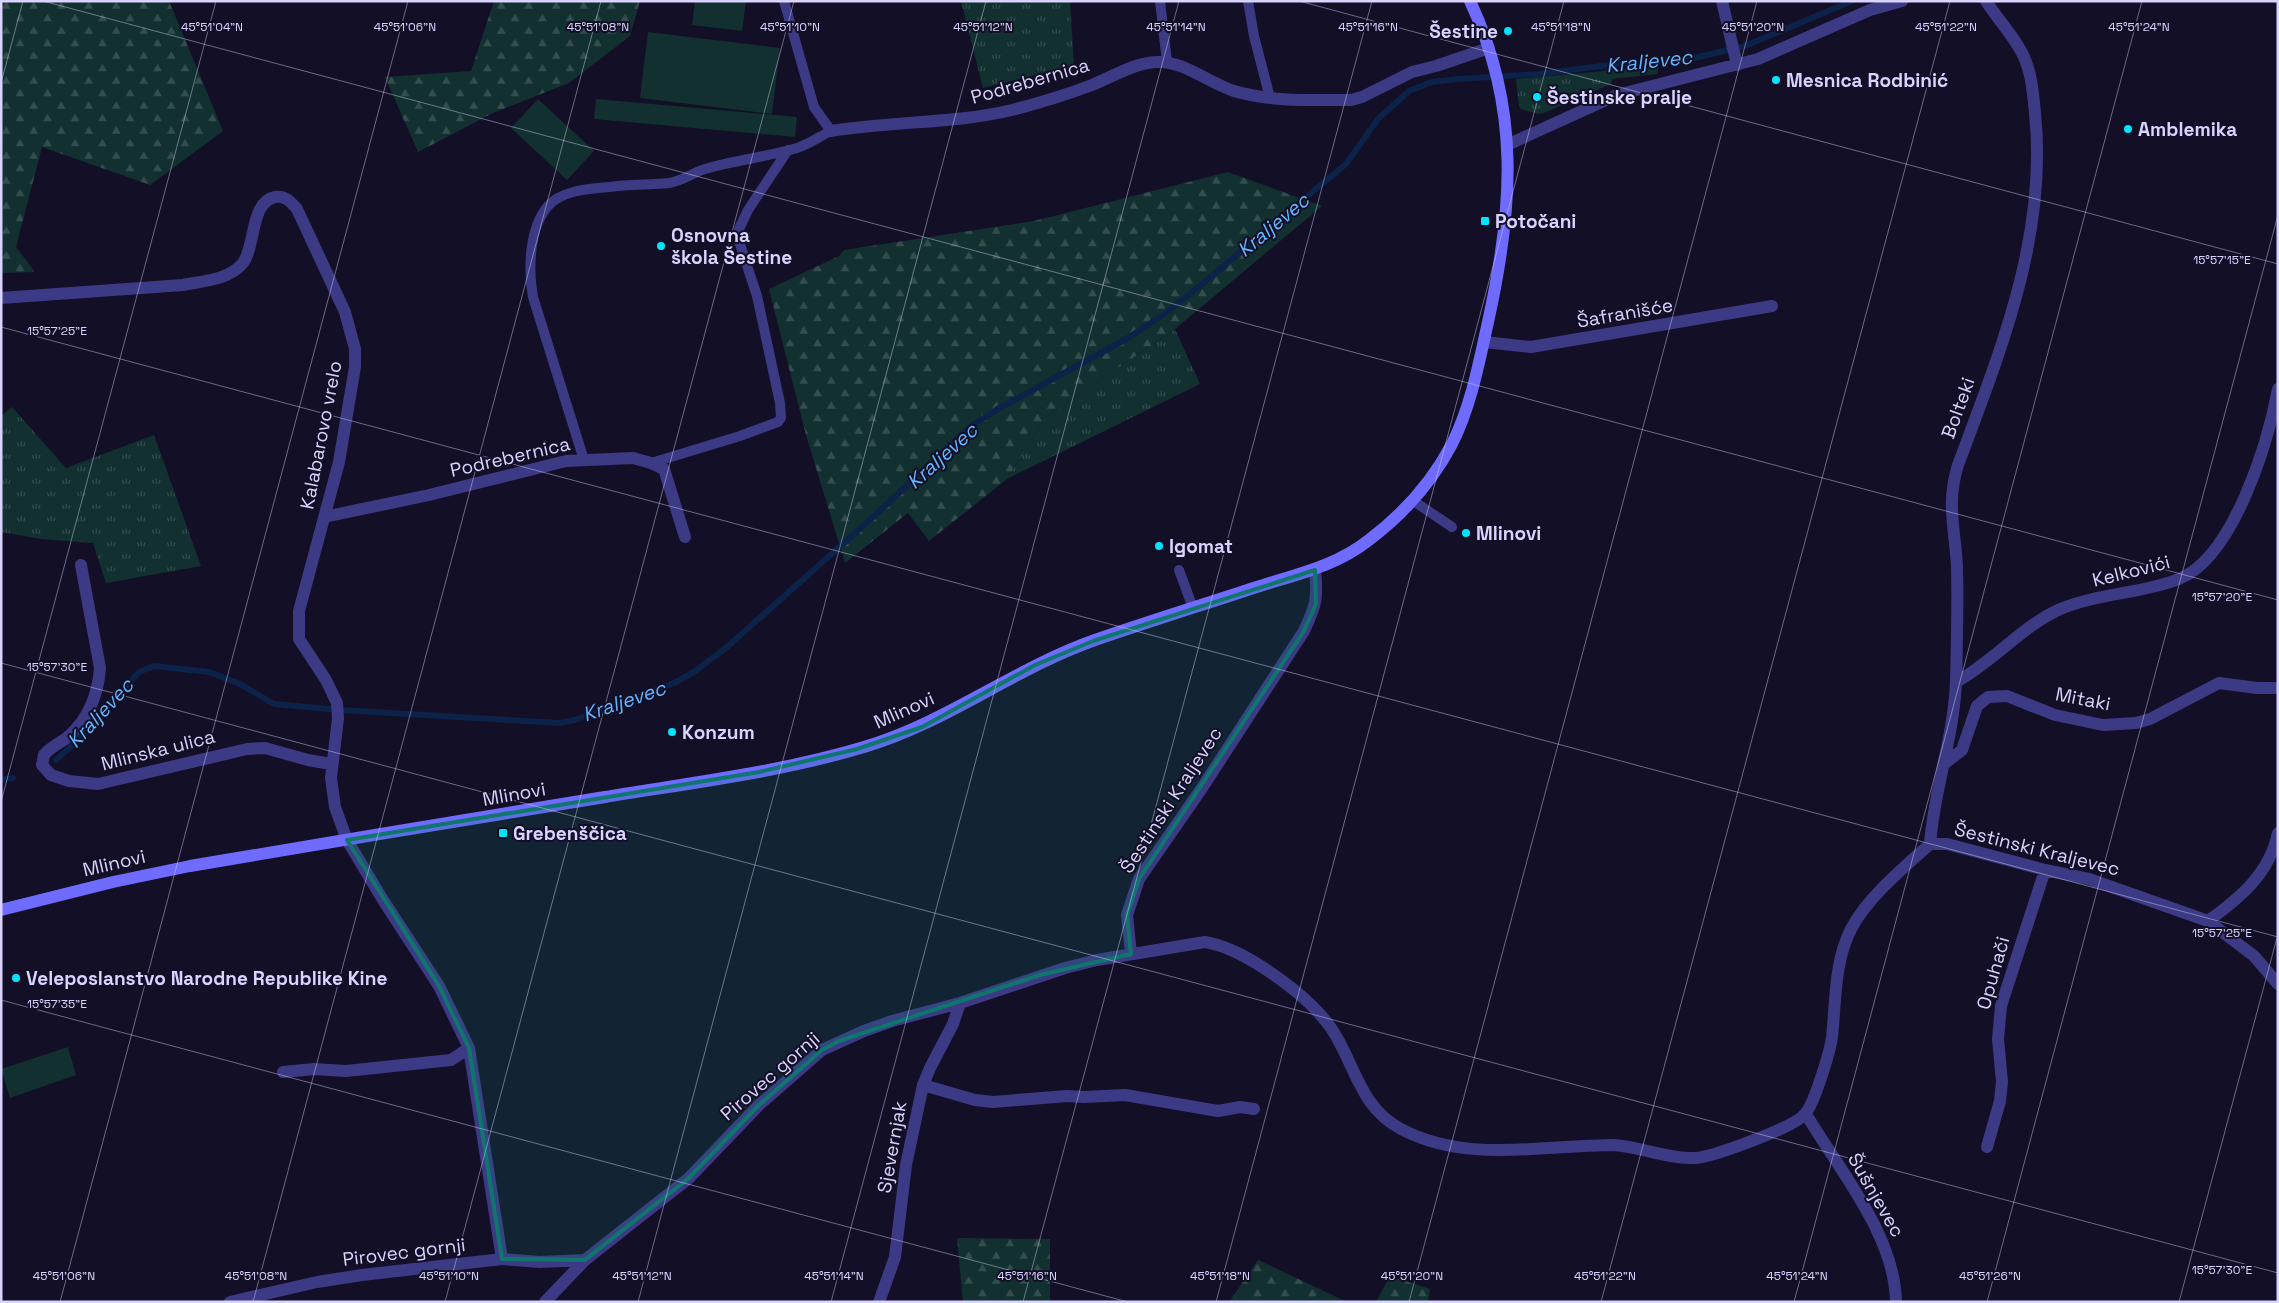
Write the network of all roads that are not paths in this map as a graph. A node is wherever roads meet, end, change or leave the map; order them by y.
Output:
1 (784, 1) edge
2 (1160, 1) edge
3 (1248, 1) edge
4 (1470, 1) edge
5 (1722, 1) edge
6 (1902, 1) edge
7 (1986, 1) edge
8 (1489, 48) junction
9 (1736, 61) junction
10 (1167, 62) junction
11 (1270, 98) junction
12 (832, 131) junction
13 (1507, 145) junction
14 (788, 150) junction
15 (1, 298) edge
16 (1772, 306) dead end
17 (1484, 342) junction
18 (2278, 389) edge
19 (584, 460) junction
20 (652, 463) junction
21 (1412, 500) junction
22 (324, 517) junction
23 (1452, 527) dead end
24 (685, 537) dead end
25 (82, 565) dead end
26 (1179, 570) dead end
27 (1315, 570) junction
28 (1193, 608) junction
29 (1956, 682) junction
30 (2278, 688) edge
31 (331, 764) junction
32 (1944, 764) junction
33 (2278, 833) edge
34 (347, 840) junction
35 (1930, 844) junction
36 (2045, 870) junction
37 (1, 910) edge
38 (2208, 921) junction
39 (1131, 954) junction
40 (2277, 980) edge
41 (960, 1003) junction
42 (469, 1048) junction
43 (283, 1072) dead end
44 (923, 1085) junction
45 (1254, 1109) dead end
46 (1806, 1114) junction
47 (1987, 1146) dead end
48 (502, 1259) junction
49 (585, 1260) junction
50 (230, 1302) edge
51 (545, 1302) edge
52 (879, 1302) edge
53 (1896, 1302) edge

1 - 12 lane
2 - 10 lane
3 - 11 lane
4 - 8 main road, Mlinovi
5 - 9 street
6 - 9 street
7 - 29 street, Bolteki
8 - 11 street
8 - 13 main road, Mlinovi
9 - 13 street
10 - 11 street
10 - 12 street, Podrebernica
12 - 14 lane
13 - 17 main road, Mlinovi
14 - 19 lane
14 - 20 lane
15 - 22 street, Kalabarovo vrelo
16 - 17 street, Šafranišće
17 - 21 main road, Mlinovi
18 - 29 street, Kelkovići
19 - 20 street, Podrebernica
19 - 22 street, Podrebernica
20 - 24 street
21 - 23 lane
21 - 27 main road, Mlinovi
22 - 31 street, Kalabarovo vrelo
25 - 31 street, Mlinska ulica
26 - 28 lane
27 - 28 main road, Mlinovi
27 - 39 street, Šestinski Kraljevec
28 - 34 main road, Mlinovi
29 - 32 street, Bolteki
30 - 32 street, Mitaki
31 - 34 street
32 - 35 street, Bolteki
33 - 38 street
34 - 37 main road, Mlinovi
34 - 42 street
35 - 36 street, Šestinski Kraljevec
35 - 46 street, Šestinski Kraljevec
36 - 38 street, Šestinski Kraljevec
36 - 47 street, Opuhači
38 - 40 street, Šestinski Kraljevec
39 - 41 street, Pirovec gornji
39 - 46 street
41 - 44 street, Sjevernjak
41 - 49 street, Pirovec gornji
42 - 43 street
42 - 48 street
44 - 45 street
44 - 52 street, Sjevernjak
46 - 53 street, Šušnjevec
48 - 49 street, Pirovec gornji
48 - 50 street, Pirovec gornji
49 - 51 street, Pirovec gornji

